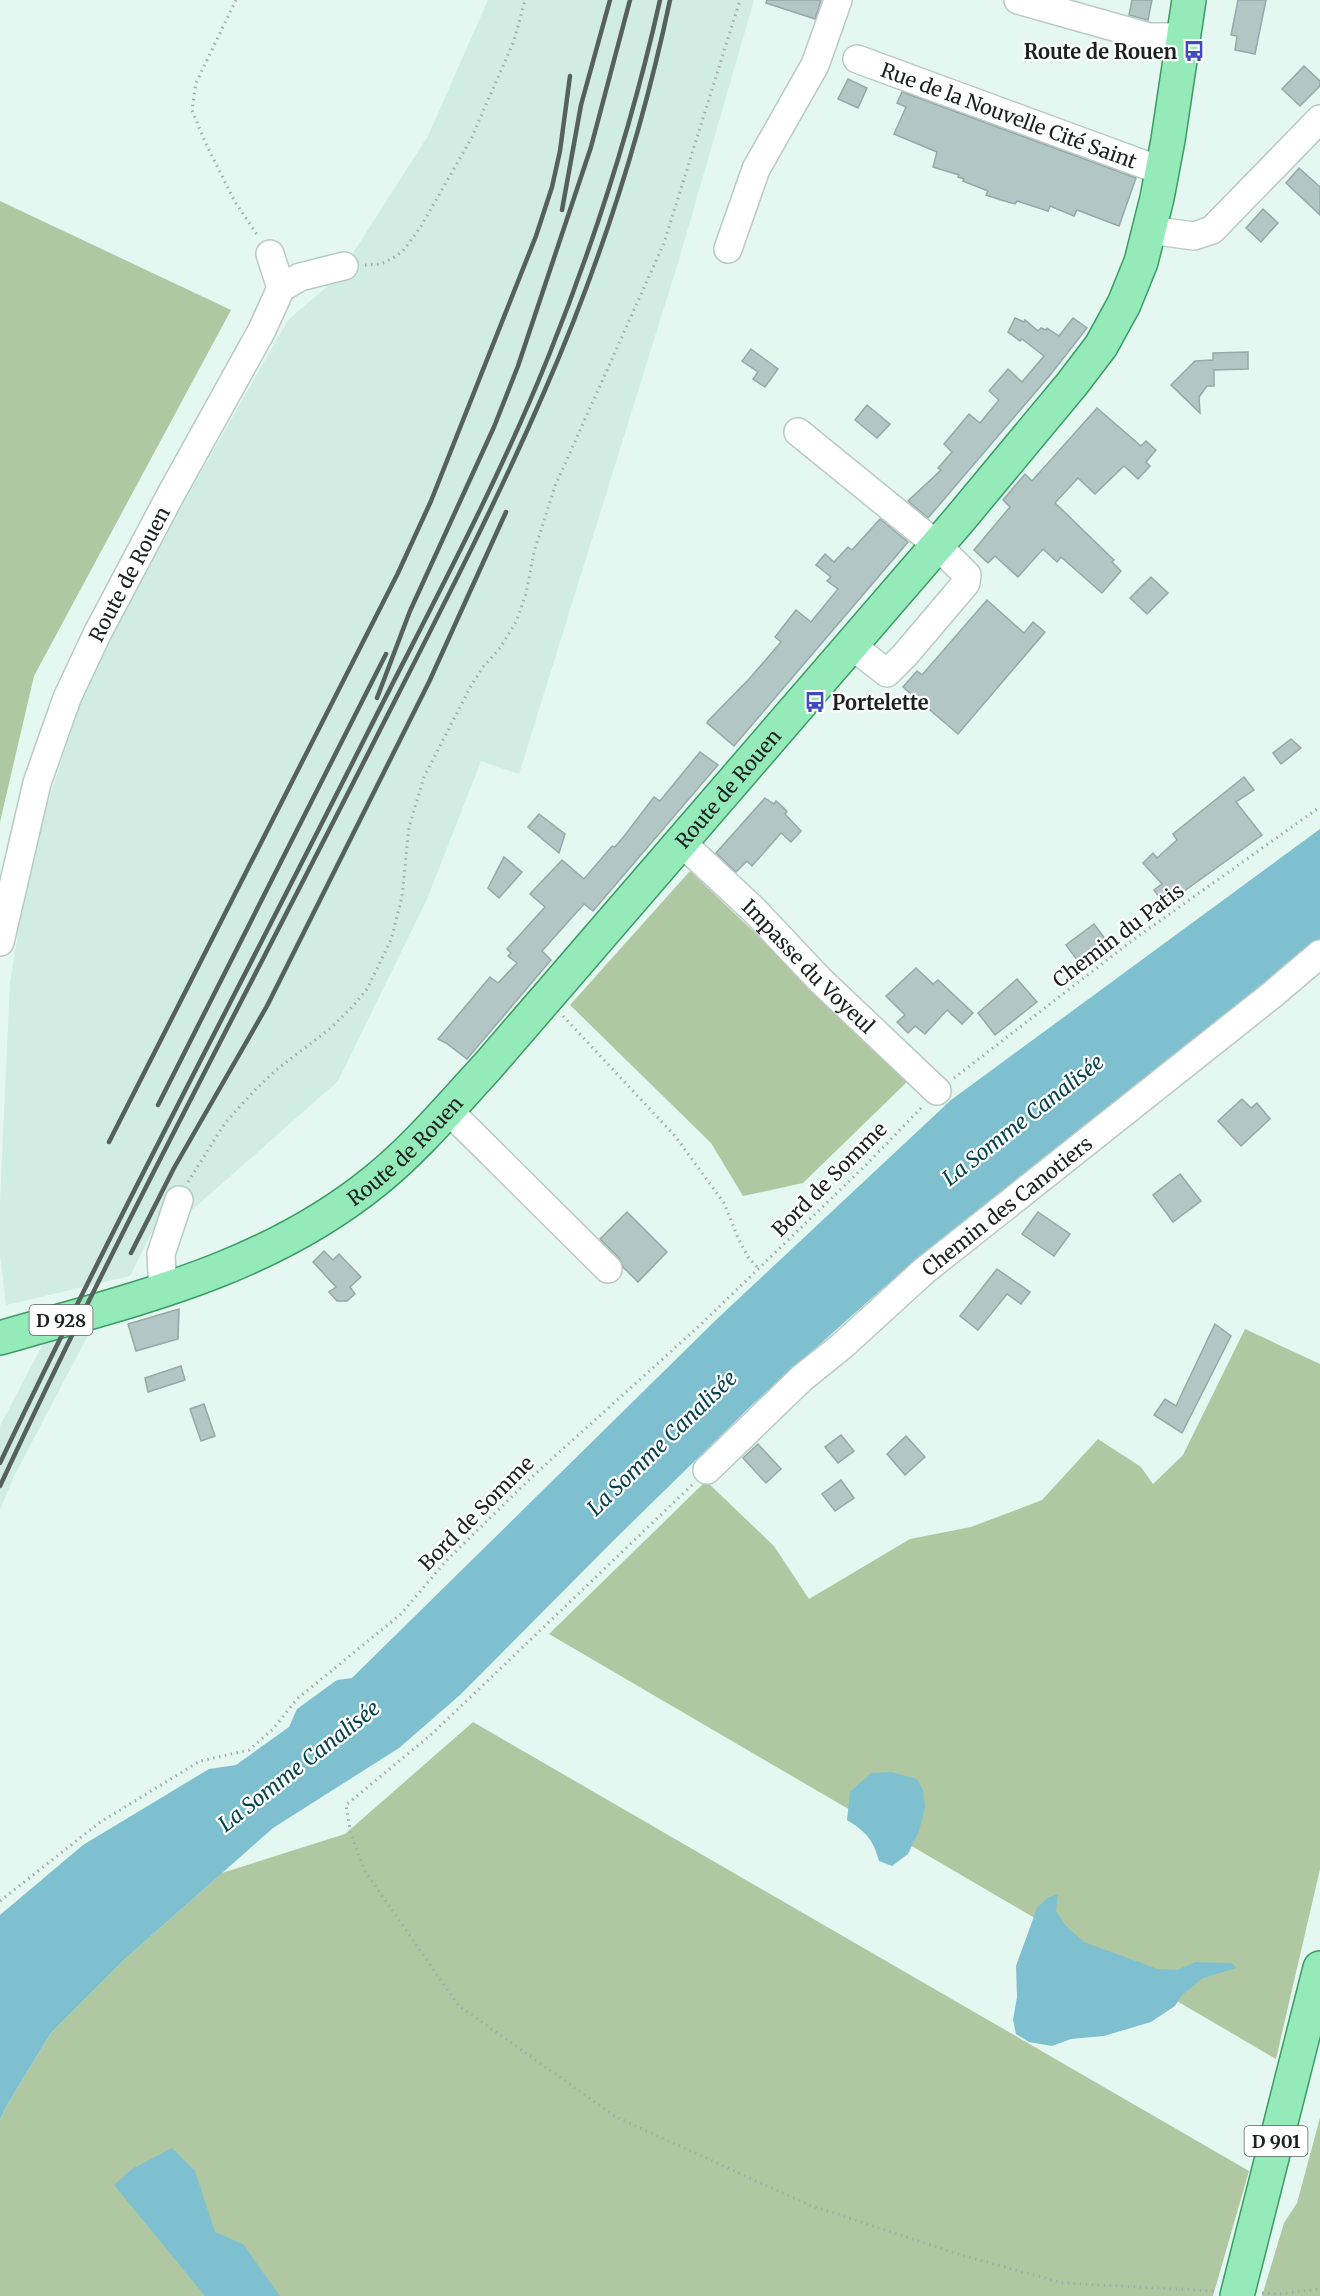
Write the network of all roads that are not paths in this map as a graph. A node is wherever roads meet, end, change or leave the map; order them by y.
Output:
1 (838, 0) edge
2 (1018, 0) edge
3 (1190, 0) edge
4 (1184, 37) junction
5 (857, 59) dead end
6 (1320, 119) edge
7 (1162, 171) junction
8 (1149, 230) junction
9 (728, 249) dead end
10 (270, 254) road end
11 (344, 266) road end
12 (280, 288) junction
13 (798, 432) dead end
14 (937, 545) junction
15 (851, 645) junction
16 (681, 842) junction
17 (0, 937) edge
18 (1320, 954) edge
19 (937, 1091) road end
20 (448, 1110) junction
21 (179, 1200) road end
22 (608, 1269) dead end
23 (163, 1291) junction
24 (0, 1338) edge
25 (707, 1470) road end
26 (1320, 1968) edge
27 (1238, 2295) edge

1 - 9 street
2 - 4 street
3 - 4 main road, Route de Rouen / D 928
4 - 7 main road, Route de Rouen / D 928
5 - 7 street, Rue de la Nouvelle Cité Saint
6 - 8 street
7 - 8 main road, Route de Rouen / D 928
8 - 14 main road, Route de Rouen / D 928
10 - 12 street
11 - 12 street
12 - 17 street, Route de Rouen
13 - 14 street
14 - 15 main road, Route de Rouen / D 928
14 - 15 street
15 - 16 main road, Route de Rouen / D 928
16 - 19 street, Impasse du Voyeul
16 - 20 main road, Route de Rouen / D 928
18 - 25 street, Chemin des Canotiers
20 - 22 street
20 - 23 main road, Route de Rouen / D 928
21 - 23 street
23 - 24 main road, Route de Rouen / D 928
26 - 27 main road, D 901

